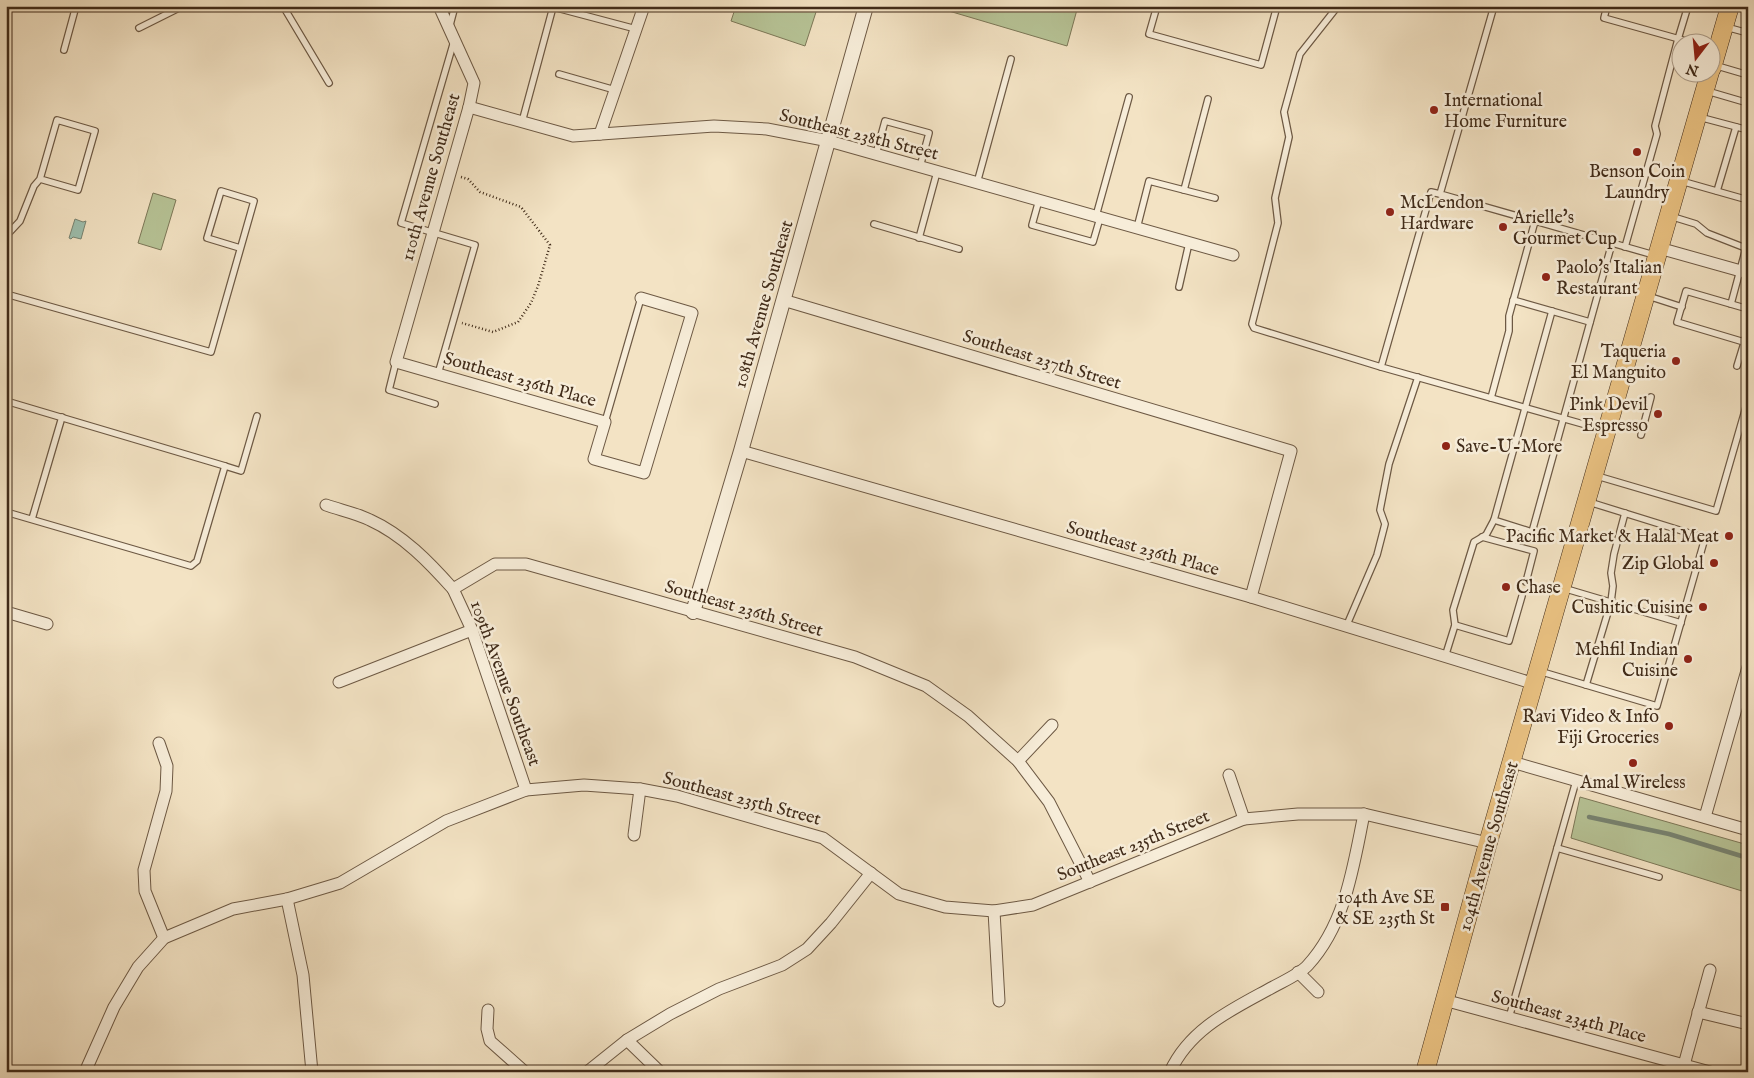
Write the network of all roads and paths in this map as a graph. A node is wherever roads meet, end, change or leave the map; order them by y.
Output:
1 (76, 6) edge
2 (183, 6) edge
3 (283, 6) edge
4 (439, 6) edge
5 (455, 6) edge
6 (644, 6) edge
7 (866, 6) edge
8 (1157, 6) edge
9 (1277, 6) edge
10 (1338, 6) edge
11 (1494, 6) edge
12 (1607, 6) edge
13 (1688, 6) edge
14 (1730, 6) edge
15 (1724, 26) junction
16 (449, 27) junction
17 (139, 28) dead end
18 (636, 29) junction
19 (1680, 32) edge
20 (1722, 32) edge
21 (1748, 33) edge
22 (1672, 37) edge
23 (455, 39) junction
24 (64, 50) dead end
25 (1011, 59) dead end
26 (1672, 62) edge
27 (1722, 65) edge
28 (559, 74) dead end
29 (1748, 75) edge
30 (1707, 82) edge
31 (328, 83) dead end
32 (615, 90) junction
33 (1705, 91) junction
34 (1129, 97) dead end
35 (1208, 99) dead end
36 (1748, 103) edge
37 (469, 108) junction
38 (1697, 116) junction
39 (522, 122) junction
40 (1736, 127) junction
41 (1748, 130) edge
42 (600, 134) junction
43 (829, 141) junction
44 (876, 155) junction
45 (920, 167) junction
46 (937, 172) junction
47 (450, 174) junction
48 (40, 179) junction
49 (1679, 180) junction
50 (976, 183) junction
51 (1184, 190) junction
52 (1717, 191) junction
53 (1440, 194) junction
54 (1215, 198) dead end
55 (1039, 200) junction
56 (1748, 200) edge
57 (1668, 216) junction
58 (1098, 217) junction
59 (1535, 221) junction
60 (874, 224) dead end
61 (1137, 228) junction
62 (434, 232) junction
63 (6, 236) edge
64 (919, 238) junction
65 (1190, 243) junction
66 (1612, 243) junction
67 (1625, 247) junction
68 (240, 248) junction
69 (959, 249) dead end
70 (1747, 249) edge
71 (1658, 252) junction
72 (1233, 255) dead end
73 (1744, 272) edge
74 (1179, 287) dead end
75 (6, 294) edge
76 (1645, 296) junction
77 (641, 298) joint
78 (783, 300) junction
79 (1513, 300) junction
80 (1731, 304) junction
81 (1682, 307) junction
82 (1748, 309) edge
83 (1552, 312) junction
84 (453, 321) junction
85 (1590, 322) junction
86 (1748, 330) edge
87 (1744, 342) junction
88 (396, 362) junction
89 (1737, 366) dead end
90 (1381, 367) junction
91 (438, 374) junction
92 (1418, 377) junction
93 (1651, 397) dead end
94 (1491, 398) junction
95 (1748, 400) edge
96 (6, 401) edge
97 (435, 404) dead end
98 (1525, 407) junction
99 (257, 416) dead end
100 (62, 417) junction
101 (1564, 418) junction
102 (605, 422) junction
103 (1607, 430) junction
104 (1641, 435) dead end
105 (741, 451) junction
106 (225, 466) junction
107 (1594, 475) junction
108 (1587, 502) junction
109 (326, 505) dead end
110 (6, 512) edge
111 (1625, 513) junction
112 (32, 519) junction
113 (1494, 520) junction
114 (1482, 537) junction
115 (1526, 582) dead end
116 (1562, 588) junction
117 (453, 589) junction
118 (1522, 596) dead end
119 (1251, 597) junction
120 (1611, 602) junction
121 (6, 612) edge
122 (693, 612) junction
123 (1681, 623) junction
124 (47, 624) dead end
125 (1455, 626) junction
126 (1346, 627) junction
127 (472, 630) junction
128 (1445, 657) junction
129 (1748, 667) edge
130 (1536, 678) junction
131 (339, 682) dead end
132 (1586, 685) junction
133 (1052, 725) dead end
134 (159, 743) dead end
135 (1018, 760) junction
136 (1512, 762) junction
137 (1229, 775) dead end
138 (1576, 780) junction
139 (526, 790) junction
140 (640, 790) junction
141 (1364, 814) junction
142 (1705, 817) junction
143 (1244, 819) junction
144 (1748, 830) edge
145 (634, 836) dead end
146 (1488, 842) junction
147 (1557, 848) junction
148 (871, 873) junction
149 (1659, 877) dead end
150 (1090, 882) junction
151 (287, 899) junction
152 (994, 911) junction
153 (164, 938) junction
154 (1710, 970) dead end
155 (1298, 972) junction
156 (1318, 992) dead end
157 (1444, 1000) junction
158 (999, 1001) dead end
159 (488, 1010) dead end
160 (1698, 1012) junction
161 (1509, 1018) junction
162 (1748, 1024) edge
163 (627, 1040) junction
164 (1684, 1065) junction
165 (85, 1072) edge
166 (312, 1072) edge
167 (525, 1072) edge
168 (587, 1072) edge
169 (660, 1072) edge
170 (1170, 1072) edge
171 (1425, 1072) edge
172 (1710, 1072) edge

1 - 24 lane
2 - 17 lane
3 - 31 lane
4 - 16 street, 110th Avenue Southeast
5 - 16 lane
6 - 18 street
7 - 43 street, 108th Avenue Southeast
8 - 9 lane
10 - 90 lane
11 - 53 lane
12 - 22 lane
13 - 19 lane
14 - 15 main road, 104th Avenue Southeast
15 - 20 main road, 104th Avenue Southeast
15 - 21 lane
16 - 23 street, 110th Avenue Southeast
18 - 32 street
18 - 39 lane
23 - 37 street, 110th Avenue Southeast
23 - 62 lane
25 - 50 lane
26 - 67 lane
27 - 29 lane
28 - 32 lane
30 - 33 main road, 104th Avenue Southeast
32 - 42 street
33 - 36 lane
33 - 38 main road, 104th Avenue Southeast
34 - 58 lane
35 - 51 lane
37 - 39 street, Southeast 238th Street
37 - 47 street, 110th Avenue Southeast
38 - 40 lane
38 - 49 main road, 104th Avenue Southeast
39 - 42 street, Southeast 238th Street
40 - 41 lane
40 - 52 lane
42 - 43 street, Southeast 238th Street
43 - 44 street, Southeast 238th Street
43 - 78 street, 108th Avenue Southeast
44 - 45 street, Southeast 238th Street
44 - 45 lane
45 - 46 street, Southeast 238th Street
46 - 50 street, Southeast 238th Street
46 - 64 lane
47 - 62 street, 110th Avenue Southeast
47 - 84 path
48 - 48 lane
48 - 63 lane
49 - 52 lane
49 - 57 main road, 104th Avenue Southeast
50 - 55 street, Southeast 238th Street
51 - 54 lane
51 - 61 lane
52 - 56 lane
53 - 59 lane
53 - 90 lane
55 - 58 street, Southeast 238th Street
55 - 58 lane
57 - 70 lane
57 - 71 main road, 104th Avenue Southeast
58 - 61 street, Southeast 238th Street
59 - 66 lane
59 - 79 lane
60 - 64 lane
61 - 65 street, Southeast 238th Street
62 - 84 lane
62 - 88 street, 110th Avenue Southeast
64 - 69 lane
65 - 72 street, Southeast 238th Street
65 - 74 lane
66 - 67 lane
66 - 85 lane
67 - 71 lane
68 - 68 lane
68 - 75 lane
70 - 73 lane
71 - 73 street
71 - 76 main road, 104th Avenue Southeast
73 - 80 lane
76 - 81 lane
76 - 103 main road, 104th Avenue Southeast
77 - 102 lane
77 - 102 street, Southeast 236th Place
78 - 105 street, 108th Avenue Southeast
78 - 119 street, Southeast 237th Street
79 - 83 lane
79 - 94 lane
80 - 81 lane
80 - 82 lane
81 - 87 lane
83 - 85 lane
83 - 98 lane
84 - 91 lane
85 - 101 lane
86 - 87 lane
87 - 89 lane
88 - 91 street, Southeast 236th Place
88 - 97 lane
90 - 92 lane
91 - 102 street, Southeast 236th Place
92 - 94 lane
92 - 126 lane
93 - 104 lane
94 - 98 lane
95 - 107 lane
96 - 100 lane
98 - 101 lane
98 - 113 lane
99 - 106 lane
100 - 106 lane
100 - 112 lane
101 - 103 lane
101 - 113 lane
103 - 107 main road, 104th Avenue Southeast
105 - 119 street, Southeast 236th Place
105 - 122 street, 108th Avenue Southeast
106 - 112 lane
107 - 108 main road, 104th Avenue Southeast
108 - 111 lane
108 - 116 main road, 104th Avenue Southeast
109 - 117 street
110 - 112 lane
111 - 120 lane
111 - 123 lane
113 - 114 lane
114 - 115 lane
114 - 125 lane
116 - 120 lane
116 - 130 main road, 104th Avenue Southeast
117 - 122 street, Southeast 236th Street
117 - 127 street, 109th Avenue Southeast
118 - 125 lane
119 - 126 street, Southeast 236th Place
120 - 123 lane
120 - 132 lane
121 - 124 street
122 - 135 street, Southeast 236th Street
123 - 132 lane
125 - 128 lane
126 - 128 street, Southeast 236th Place
127 - 131 street
127 - 139 street, 109th Avenue Southeast
128 - 130 street, Southeast 236th Place
129 - 142 street
130 - 132 lane
130 - 136 main road, 104th Avenue Southeast
133 - 135 street
134 - 153 street
135 - 150 street, Southeast 236th Street
136 - 138 street
136 - 146 main road, 104th Avenue Southeast
137 - 143 street
138 - 142 street
138 - 147 lane
139 - 140 street, Southeast 235th Street
139 - 151 street, Southeast 235th Street
140 - 145 street
140 - 148 street, Southeast 235th Street
141 - 143 street, Southeast 235th Street
141 - 146 street, Southeast 235th Street
141 - 155 street
142 - 144 street
143 - 150 street, Southeast 235th Street
146 - 157 main road, 104th Avenue Southeast
147 - 149 lane
147 - 161 lane
148 - 152 street, Southeast 235th Street
148 - 163 street
150 - 152 street, Southeast 235th Street
151 - 153 street, Southeast 235th Street
151 - 166 street
152 - 158 street
153 - 165 street, Southeast 235th Street
154 - 160 street
155 - 156 street
155 - 170 street
157 - 161 street, Southeast 234th Place
157 - 171 main road, 104th Avenue Southeast
159 - 167 street
160 - 162 street
160 - 164 street
161 - 164 street, Southeast 234th Place
163 - 168 street
163 - 169 street
164 - 172 street, Southeast 234th Place

